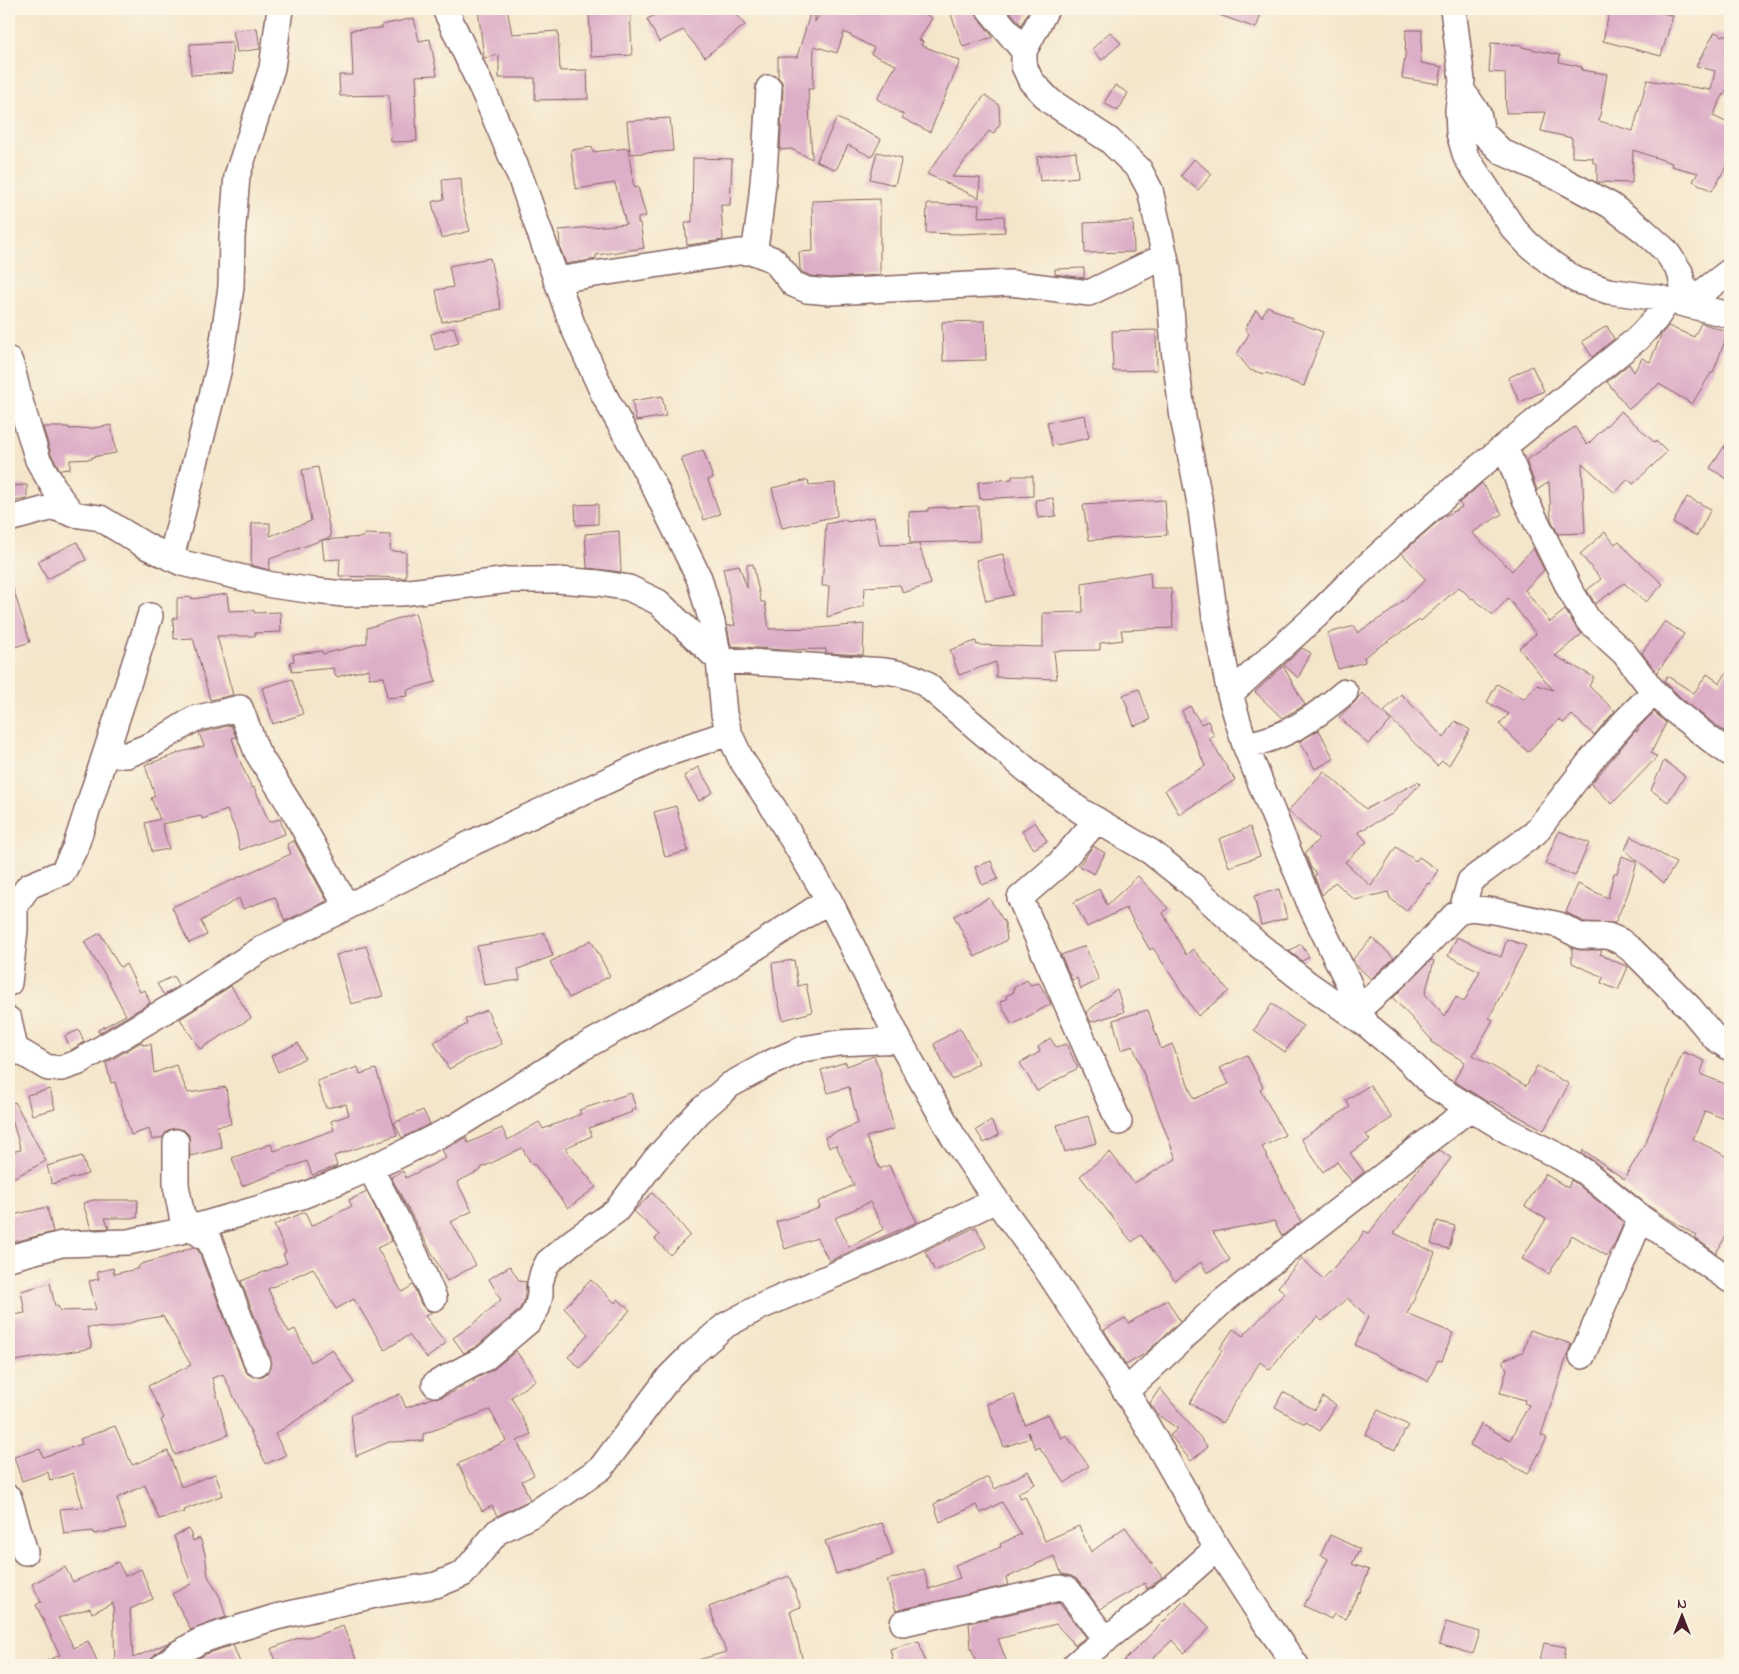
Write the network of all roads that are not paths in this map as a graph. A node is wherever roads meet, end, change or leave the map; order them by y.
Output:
1 (280, 9) edge
2 (445, 9) edge
3 (989, 9) edge
4 (1046, 9) edge
5 (1453, 9) edge
6 (1024, 51) junction
7 (769, 88) dead end
8 (1461, 89) junction
9 (754, 252) junction
10 (1165, 256) junction
11 (1730, 271) edge
12 (556, 280) junction
13 (1659, 298) junction
14 (1687, 304) junction
15 (1730, 315) edge
16 (9, 360) edge
17 (1505, 446) junction
18 (73, 514) junction
19 (9, 518) edge
20 (171, 558) junction
21 (150, 616) dead end
22 (719, 660) junction
23 (1345, 692) dead end
24 (1654, 692) junction
25 (1230, 694) junction
26 (729, 734) junction
27 (1245, 745) junction
28 (1730, 752) edge
29 (106, 755) junction
30 (1097, 820) junction
31 (830, 900) junction
32 (358, 902) junction
33 (1462, 910) junction
34 (9, 983) edge
35 (1362, 1018) junction
36 (9, 1020) edge
37 (899, 1040) junction
38 (12, 1047) edge
39 (1730, 1048) edge
40 (1470, 1109) junction
41 (1119, 1122) dead end
42 (176, 1142) dead end
43 (370, 1168) junction
44 (996, 1200) junction
45 (1641, 1218) junction
46 (191, 1228) junction
47 (9, 1258) edge
48 (1728, 1272) edge
49 (434, 1298) dead end
50 (1582, 1356) dead end
51 (257, 1364) dead end
52 (435, 1384) dead end
53 (1126, 1391) junction
54 (9, 1498) edge
55 (1217, 1548) junction
56 (25, 1552) dead end
57 (903, 1623) dead end
58 (1106, 1640) junction
59 (164, 1665) edge
60 (1075, 1665) edge
61 (1296, 1665) edge

1 - 20 street
2 - 12 street
3 - 6 street
4 - 6 street
5 - 8 street
6 - 10 street
7 - 9 street
8 - 13 street
8 - 14 street
9 - 10 street
9 - 12 street
10 - 25 street
11 - 14 street
12 - 22 street
13 - 14 street
13 - 17 street
14 - 15 street
16 - 18 street
17 - 24 street
17 - 25 street
18 - 19 street
18 - 20 street
20 - 22 street
21 - 29 street
22 - 26 street
22 - 30 street
23 - 27 street
24 - 28 street
24 - 33 street
25 - 27 street
26 - 31 street
26 - 32 street
27 - 35 street
29 - 32 street
29 - 34 street
30 - 35 street
30 - 41 street
31 - 37 street
31 - 43 street
32 - 38 street
33 - 35 street
33 - 39 street
35 - 40 street
36 - 38 street
37 - 44 street
37 - 52 street
40 - 45 street
40 - 53 street
42 - 46 street
43 - 46 street
43 - 49 street
44 - 53 street
44 - 59 street
45 - 48 street
45 - 50 street
46 - 47 street
46 - 51 street
53 - 55 street
54 - 56 street
55 - 58 street
55 - 61 street
57 - 58 street
58 - 60 street

